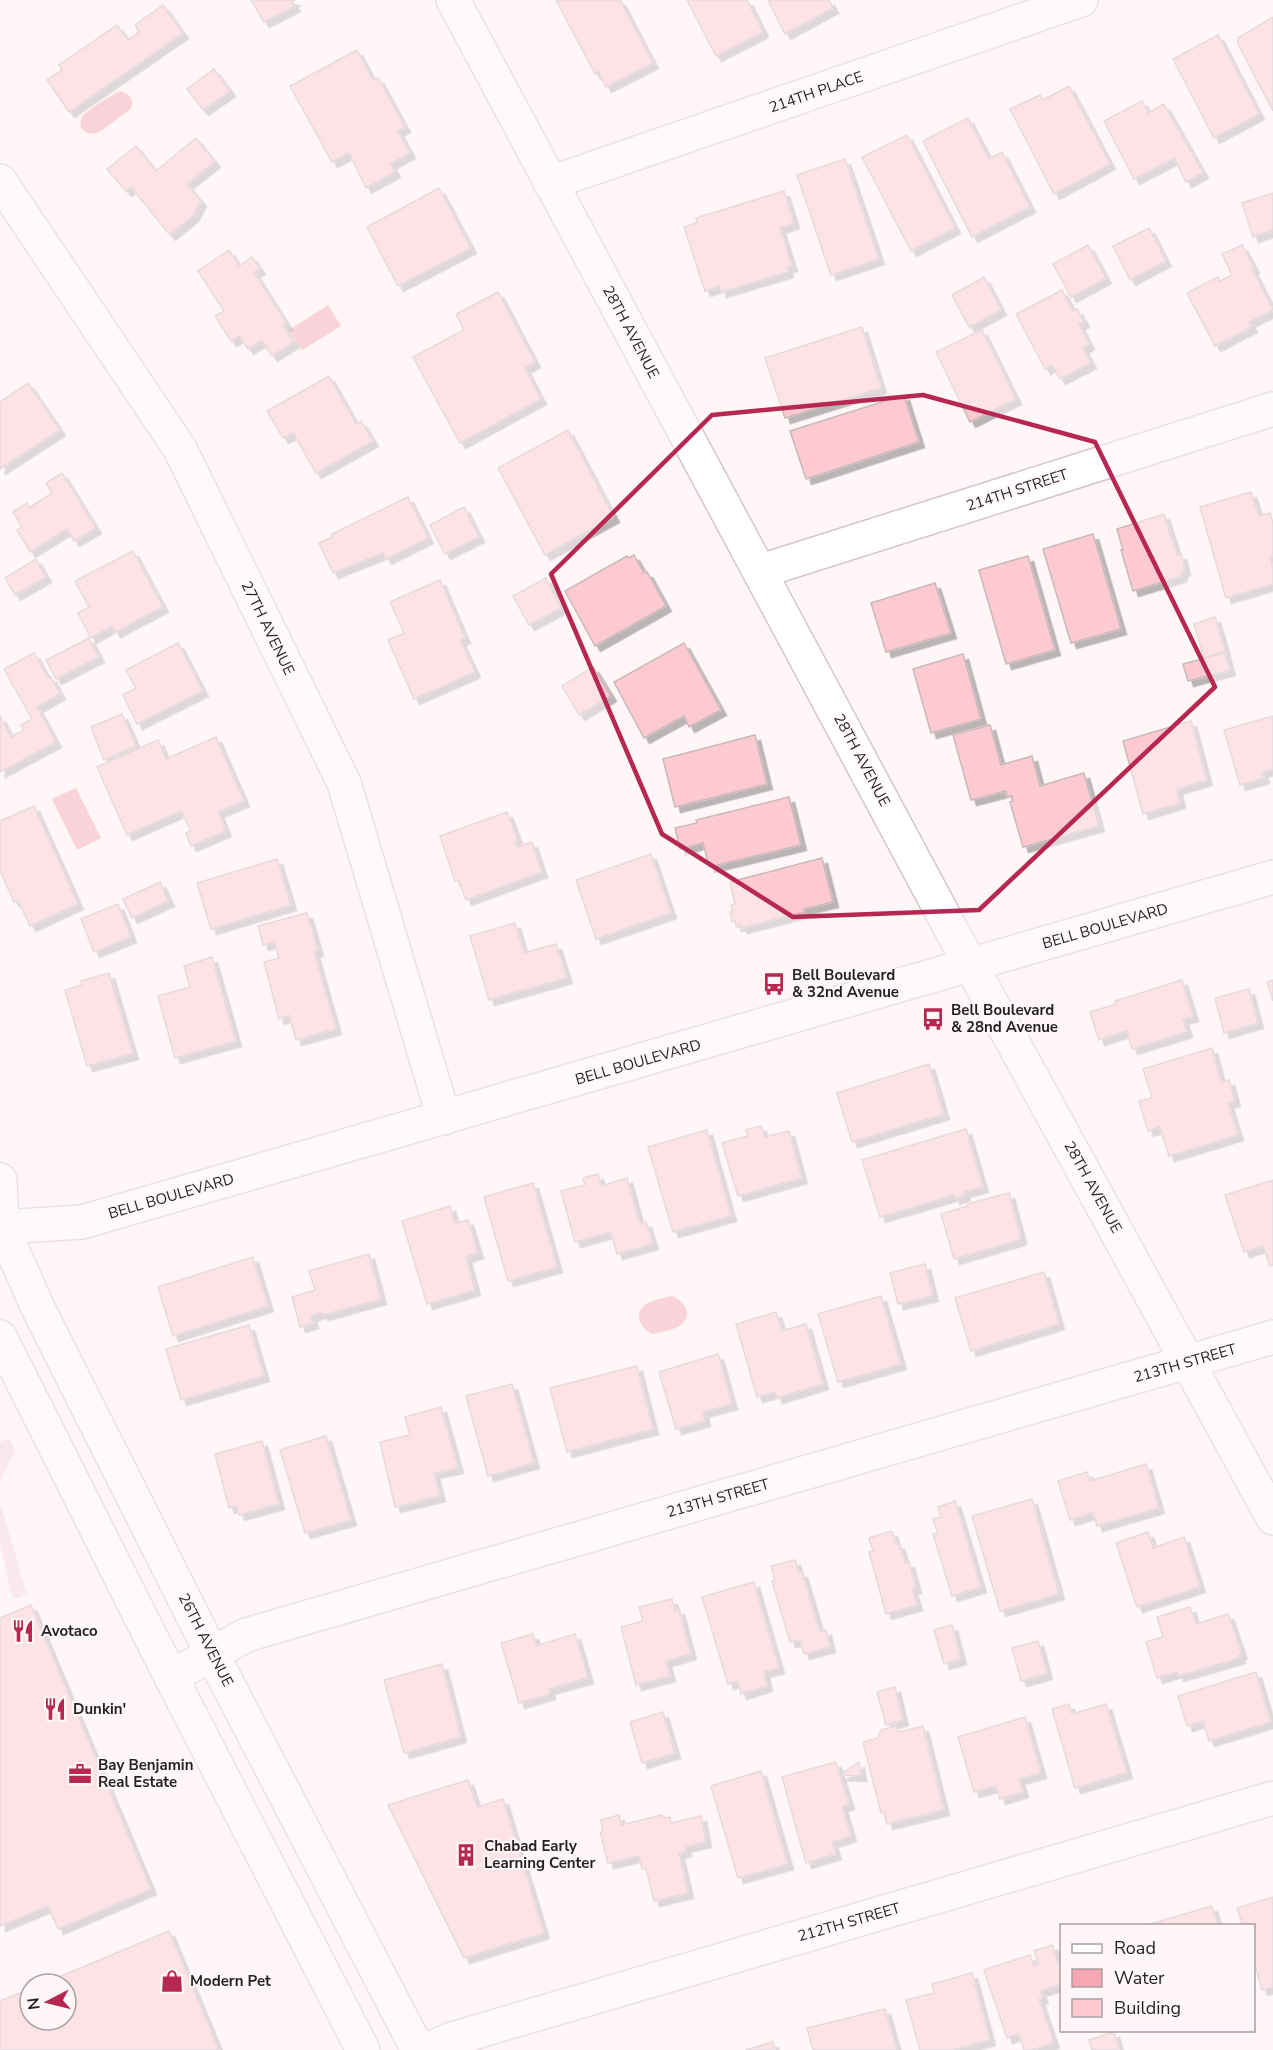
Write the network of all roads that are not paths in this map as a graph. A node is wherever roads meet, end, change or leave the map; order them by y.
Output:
1 (453, 0) edge
2 (1081, 0) edge
3 (0, 181) edge
4 (550, 183) junction
5 (1273, 409) edge
6 (761, 571) junction
7 (1273, 877) edge
8 (972, 964) junction
9 (444, 1118) junction
10 (0, 1180) edge
11 (1, 1228) edge
12 (0, 1337) edge
13 (1273, 1337) edge
14 (1188, 1362) junction
15 (1273, 1518) edge
16 (212, 1654) junction
17 (171, 1677) junction
18 (1273, 1798) edge
19 (363, 2050) edge
20 (418, 2050) edge
21 (426, 2050) edge

1 - 4 street, 28TH AVENUE
2 - 4 street, 214TH PLACE
3 - 9 street, 27TH AVENUE
4 - 6 street, 28TH AVENUE
5 - 6 street, 214TH STREET
6 - 8 street, 28TH AVENUE
7 - 8 street, BELL BOULEVARD
8 - 9 street, BELL BOULEVARD
8 - 14 street, 28TH AVENUE
9 - 11 street, BELL BOULEVARD
10 - 11 street, 26TH AVENUE
11 - 16 street, 26TH AVENUE
12 - 17 street
13 - 14 street, 213TH STREET
14 - 15 street, 28TH AVENUE
14 - 16 street, 213TH STREET
16 - 17 street, 213TH STREET
16 - 20 street, 26TH AVENUE
17 - 19 street
18 - 21 street, 212TH STREET

